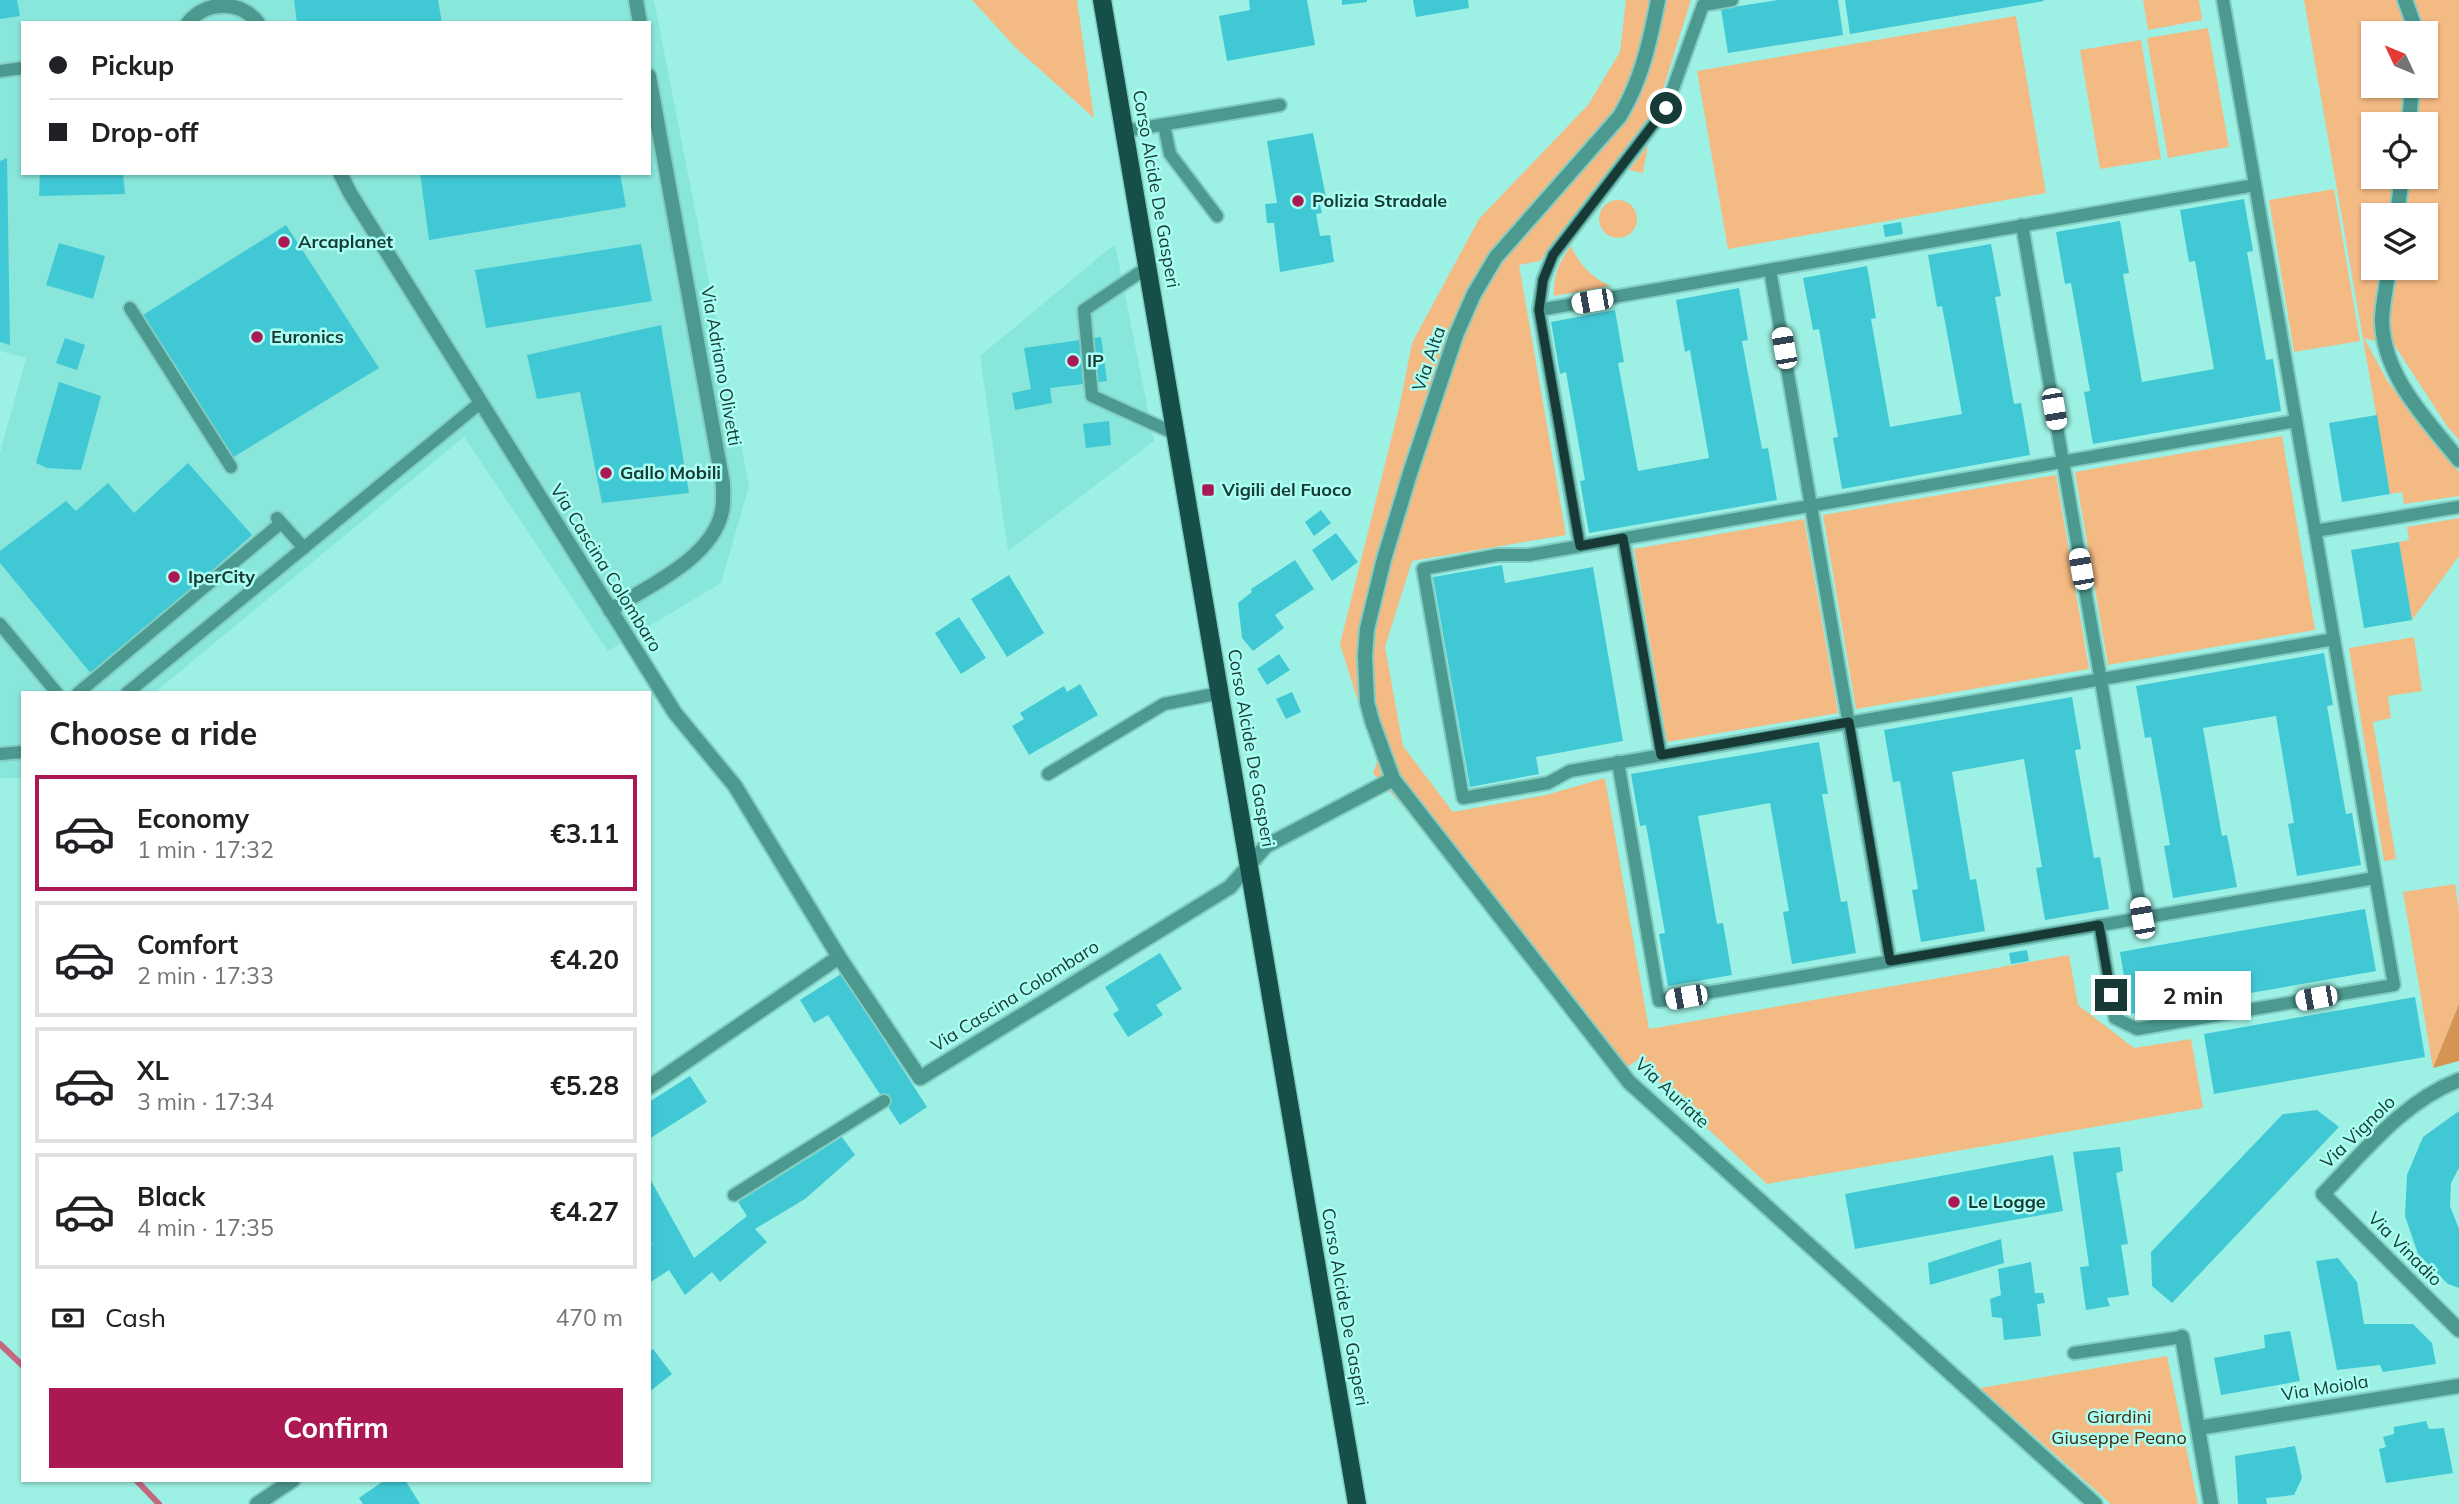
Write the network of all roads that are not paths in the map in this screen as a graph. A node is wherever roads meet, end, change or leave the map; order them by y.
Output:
1 (255, 0) edge
2 (636, 0) edge
3 (1102, 0) edge
4 (1658, 0) edge
5 (1732, 0) edge
6 (2223, 0) edge
7 (2405, 0) edge
8 (194, 12) edge
9 (257, 21) edge
10 (258, 21) edge
11 (640, 21) edge
12 (2413, 21) edge
13 (21, 68) edge
14 (0, 71) edge
15 (651, 87) edge
16 (1280, 105) dead end
17 (1164, 125) junction
18 (1124, 131) junction
19 (334, 175) edge
20 (341, 175) edge
21 (2255, 185) junction
22 (350, 193) junction
23 (1217, 216) dead end
24 (2022, 225) junction
25 (1148, 267) junction
26 (1770, 270) junction
27 (2387, 280) edge
28 (130, 307) dead end
29 (1539, 310) junction
30 (480, 403) junction
31 (2296, 421) junction
32 (1176, 434) junction
33 (2459, 460) edge
34 (2063, 461) junction
35 (231, 467) dead end
36 (1811, 505) junction
37 (2459, 507) edge
38 (2315, 531) junction
39 (1623, 538) junction
40 (1580, 546) junction
41 (304, 548) junction
42 (610, 610) junction
43 (0, 624) edge
44 (2333, 639) junction
45 (2100, 679) junction
46 (93, 689) edge
47 (55, 691) edge
48 (129, 691) edge
49 (1220, 693) junction
50 (1849, 722) junction
51 (21, 752) edge
52 (0, 754) edge
53 (1661, 755) junction
54 (1618, 762) junction
55 (1048, 774) dead end
56 (1393, 779) junction
57 (1249, 864) junction
58 (2375, 878) junction
59 (2142, 918) junction
60 (2099, 925) junction
61 (839, 957) junction
62 (1890, 961) junction
63 (2459, 1080) edge
64 (651, 1086) edge
65 (884, 1101) dead end
66 (2323, 1194) joint
67 (734, 1195) dead end
68 (2459, 1330) edge
69 (2182, 1338) joint
70 (2074, 1353) dead end
71 (2459, 1387) edge
72 (2198, 1428) junction
73 (290, 1482) edge
74 (257, 1504) edge
75 (1357, 1504) edge
76 (2095, 1504) edge
77 (2211, 1504) edge

1 - 10 street
2 - 11 street
3 - 18 main road, Corso Alcide De Gasperi
4 - 56 street, Via Alta
5 - 29 lane
6 - 21 lane
7 - 12 street
8 - 9 street
13 - 14 lane
15 - 42 street, Via Adriano Olivetti
16 - 17 lane
17 - 18 lane
17 - 23 lane
18 - 25 main road, Corso Alcide De Gasperi
19 - 22 street, Via Cascina Colombaro
20 - 22 street, Via Cascina Colombaro
21 - 24 lane
21 - 31 lane
22 - 30 street, Via Cascina Colombaro
24 - 26 lane
24 - 34 lane
25 - 32 main road, Corso Alcide De Gasperi
25 - 32 lane
26 - 29 lane
26 - 36 lane
27 - 33 street
28 - 35 lane
29 - 40 lane
30 - 41 lane
30 - 42 street, Via Cascina Colombaro
31 - 34 lane
31 - 38 lane
32 - 49 main road, Corso Alcide De Gasperi
34 - 36 lane
34 - 45 lane
36 - 39 lane
36 - 50 lane
37 - 38 lane
38 - 44 lane
39 - 40 lane
39 - 53 lane
40 - 54 lane
41 - 46 lane
41 - 48 lane
42 - 61 street, Via Cascina Colombaro
43 - 47 lane
44 - 45 lane
44 - 58 lane
45 - 50 lane
45 - 59 lane
49 - 55 lane
49 - 57 main road, Corso Alcide De Gasperi
50 - 53 lane
50 - 62 lane
51 - 52 lane
53 - 54 lane
54 - 62 lane
56 - 57 street
56 - 76 street, Via Auriate
57 - 61 street, Via Cascina Colombaro
57 - 75 main road, Corso Alcide De Gasperi
58 - 59 lane
58 - 60 lane
59 - 60 lane
60 - 62 lane
61 - 64 street
63 - 66 street, Via Vignolo
65 - 67 lane
66 - 68 street, Via Vinadio
69 - 70 lane
69 - 72 street
71 - 72 street, Via Moiola
72 - 77 street
73 - 74 street

